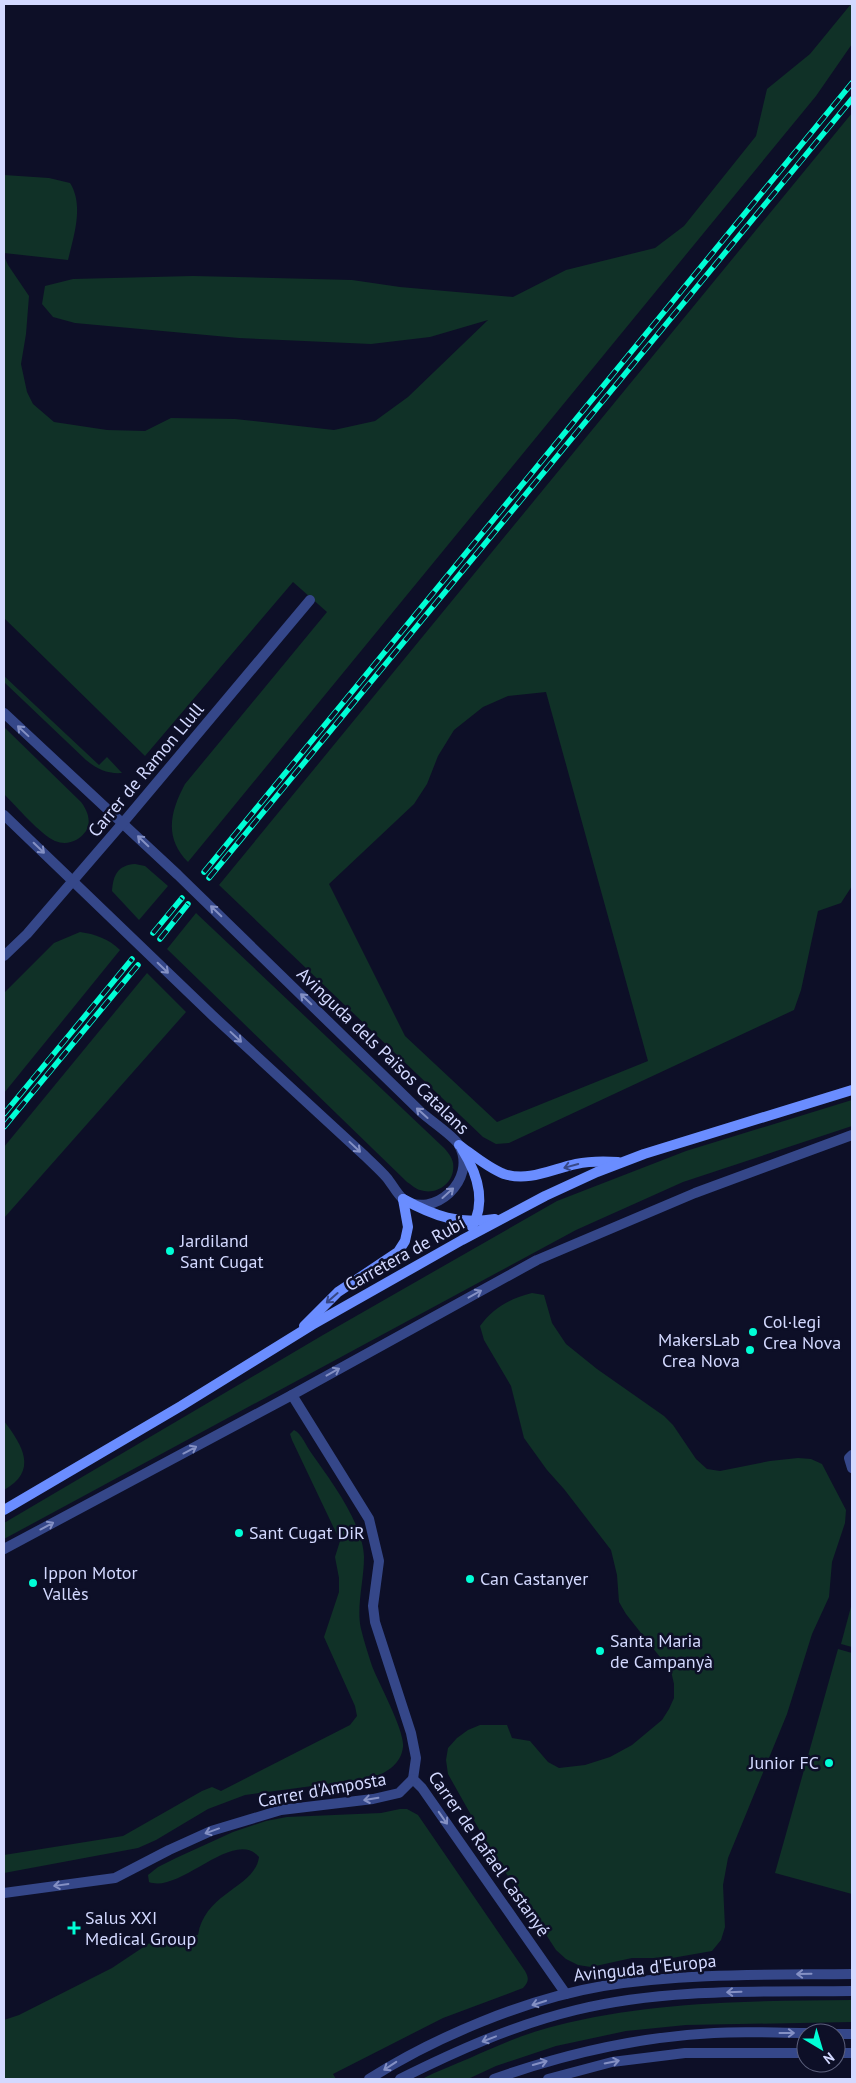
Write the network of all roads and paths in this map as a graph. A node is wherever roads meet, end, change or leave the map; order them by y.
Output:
1 (310, 600) dead end
2 (4, 712) edge
3 (4, 815) edge
4 (123, 822) junction
5 (73, 881) junction
6 (4, 956) edge
7 (852, 1090) edge
8 (852, 1135) edge
9 (459, 1145) junction
10 (619, 1162) junction
11 (403, 1199) junction
12 (505, 1217) junction
13 (475, 1222) junction
14 (462, 1240) junction
15 (295, 1335) junction
16 (292, 1395) junction
17 (852, 1455) edge
18 (852, 1468) edge
19 (4, 1510) edge
20 (4, 1549) edge
21 (413, 1779) junction
22 (4, 1893) edge
23 (852, 1974) edge
24 (852, 1991) edge
25 (566, 1994) junction
26 (796, 2034) edge
27 (796, 2053) edge
28 (369, 2079) edge
29 (400, 2079) edge
30 (494, 2079) edge
31 (548, 2079) edge

1 - 4 street, Carrer de Ramon Llull
4 -> 2 street, Avinguda dels Països Catalans
3 -> 5 street
4 - 5 street, Carrer de Ramon Llull
9 -> 4 street, Avinguda dels Països Catalans
5 - 6 street, Carrer de Ramon Llull
5 -> 11 street
7 - 10 main road, Carretera de Rubí
16 -> 8 street
10 -> 9 main road
11 -> 9 street, Avinguda dels Països Catalans
9 - 13 main road
10 - 12 main road, Carretera de Rubí
11 - 13 main road
11 -> 15 main road
12 - 13 main road
12 - 14 main road, Carretera de Rubí
13 - 14 main road
14 - 15 main road, Carretera de Rubí
15 - 19 main road, Carretera de Rubí
20 -> 16 street
16 - 21 street, Carrer de Rafael Castanyé
17 - 18 street
21 -> 22 street, Carrer d'Amposta
21 -> 25 street, Carrer de Rafael Castanyé
23 -> 25 street, Avinguda d'Europa
24 -> 29 street, Avinguda d'Europa
25 -> 28 street, Avinguda d'Europa
30 -> 26 street
31 -> 27 street

